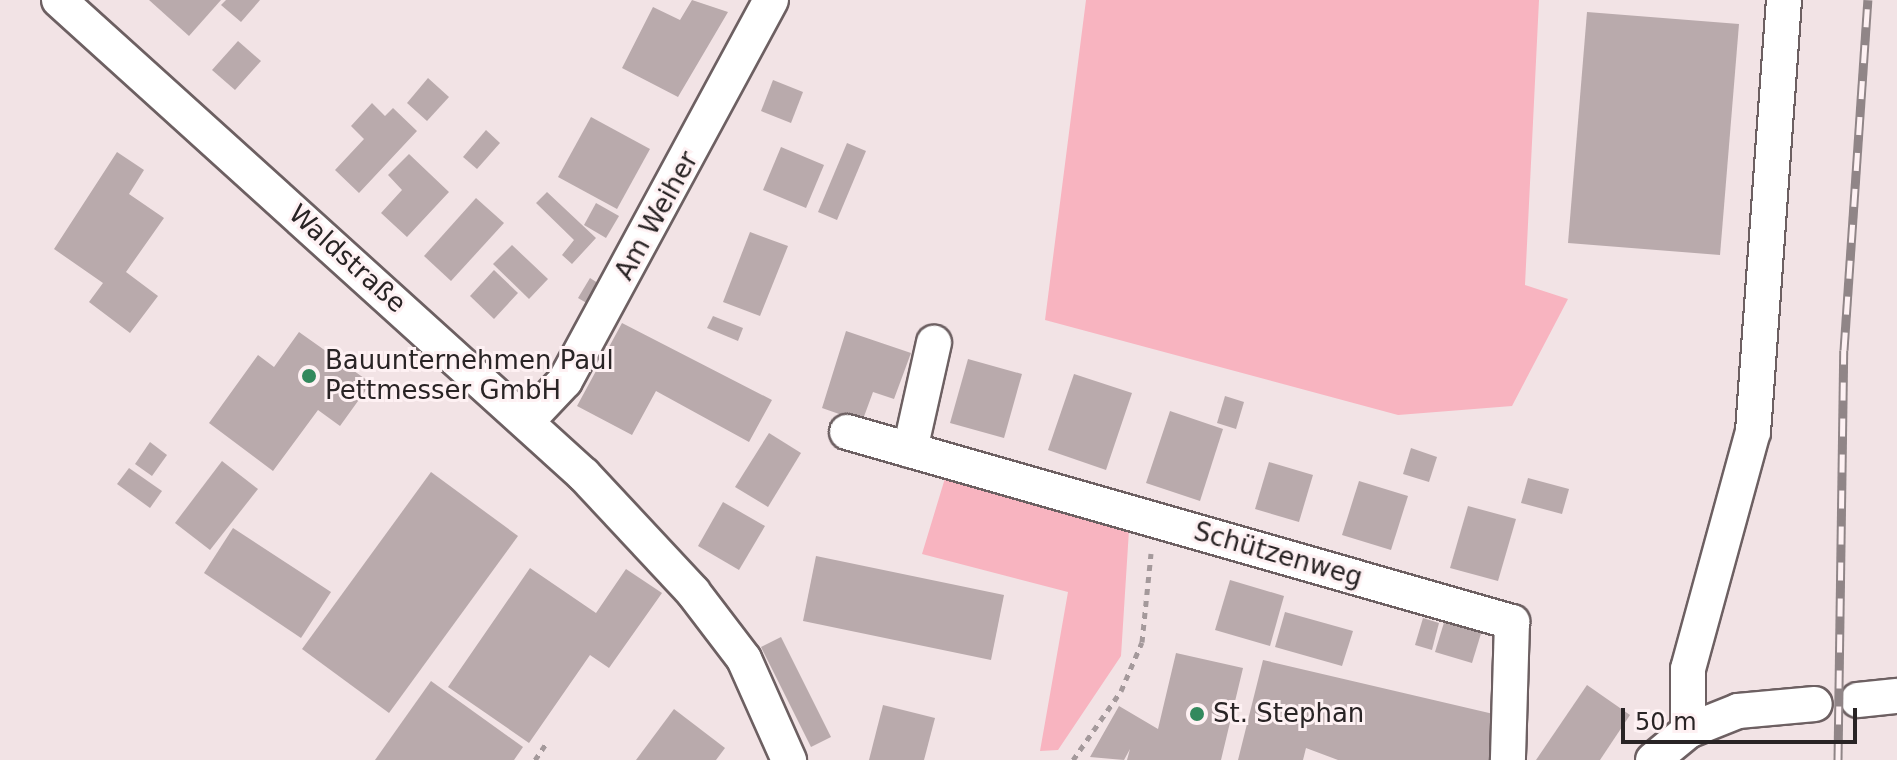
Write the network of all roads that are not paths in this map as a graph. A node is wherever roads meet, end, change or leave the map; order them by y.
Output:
1 (59, 0) edge
2 (771, 0) edge
3 (1784, 0) edge
4 (934, 343) dead end
5 (527, 421) junction
6 (847, 432) dead end
7 (910, 450) junction
8 (1897, 696) edge
9 (1858, 700) dead end
10 (1815, 704) dead end
11 (1688, 731) junction
12 (789, 760) edge
13 (1508, 760) edge
14 (1653, 760) edge

1 - 5 street, Waldstraße
2 - 5 street, Am Weiher
3 - 11 street
4 - 7 street
5 - 12 street, Waldstraße
6 - 7 street, Schützenweg
7 - 13 street, Schützenweg
8 - 9 street
10 - 11 street
11 - 14 street

